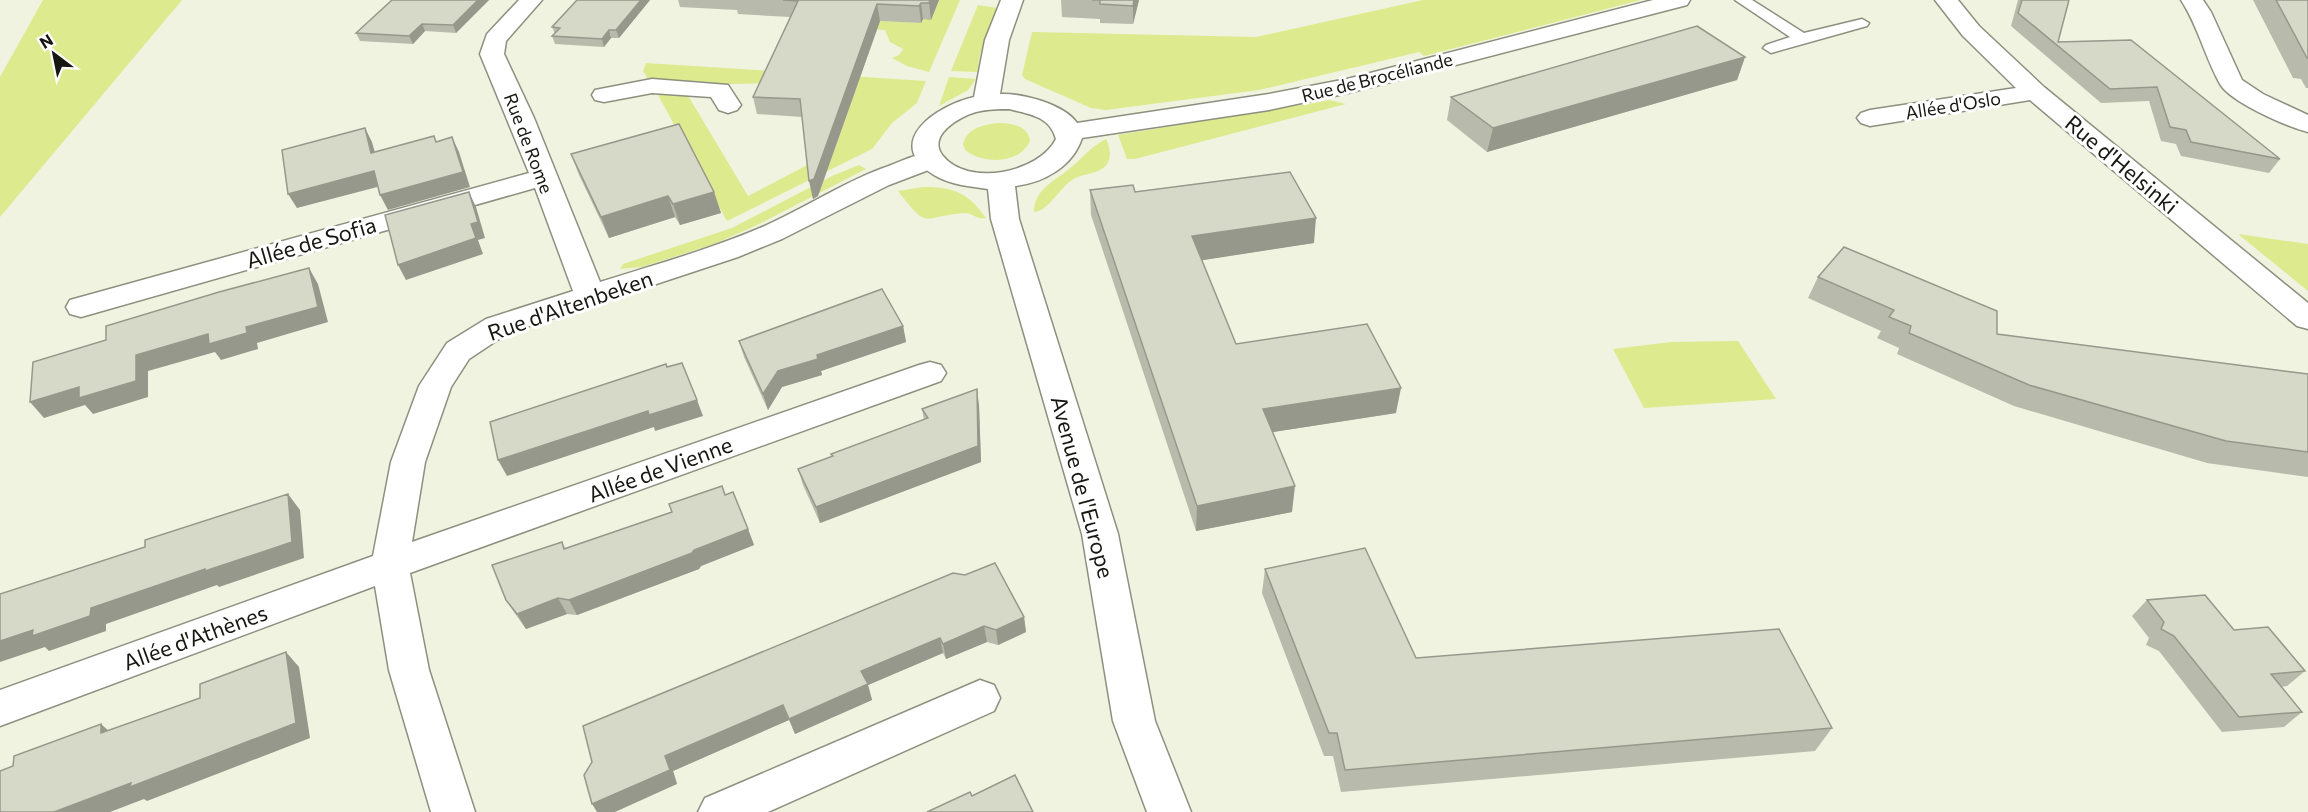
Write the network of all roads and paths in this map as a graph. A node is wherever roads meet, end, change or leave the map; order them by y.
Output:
1 (531, 0) edge
2 (1012, 0) edge
3 (1679, 0) edge
4 (1742, 0) edge
5 (1946, 0) edge
6 (2192, 0) edge
7 (1862, 22) dead end
8 (1802, 38) junction
9 (1771, 48) dead end
10 (2035, 92) junction
11 (604, 95) dead end
12 (986, 102) junction
13 (728, 105) dead end
14 (1870, 118) dead end
15 (2308, 124) edge
16 (1070, 132) junction
17 (930, 160) junction
18 (542, 178) junction
19 (1001, 181) junction
20 (590, 295) junction
21 (81, 307) dead end
22 (2308, 319) edge
23 (930, 373) dead end
24 (390, 566) junction
25 (980, 698) dead end
26 (0, 708) edge
27 (1170, 805) edge
28 (453, 812) edge
29 (720, 812) edge

1 - 18 street, Rue de Rome
2 - 12 street
3 - 16 street, Rue de Brocéliande
4 - 8 lane
5 - 10 street, Rue d'Helsinki
6 - 15 street
7 - 8 lane
8 - 9 lane
10 - 14 street, Allée d'Oslo
10 - 22 street, Rue d'Helsinki
11 - 13 street
12 - 16 street
12 - 17 street
16 - 19 street
17 - 19 street
17 - 20 street, Rue d'Altenbeken
18 - 20 street, Rue de Rome
18 - 21 street, Allée de Sofia
19 - 27 street, Avenue de l'Europe
20 - 24 street, Rue d'Altenbeken
23 - 24 street, Allée de Vienne
24 - 26 street, Allée d'Athènes
24 - 28 street, Rue d'Altenbeken
25 - 29 street

